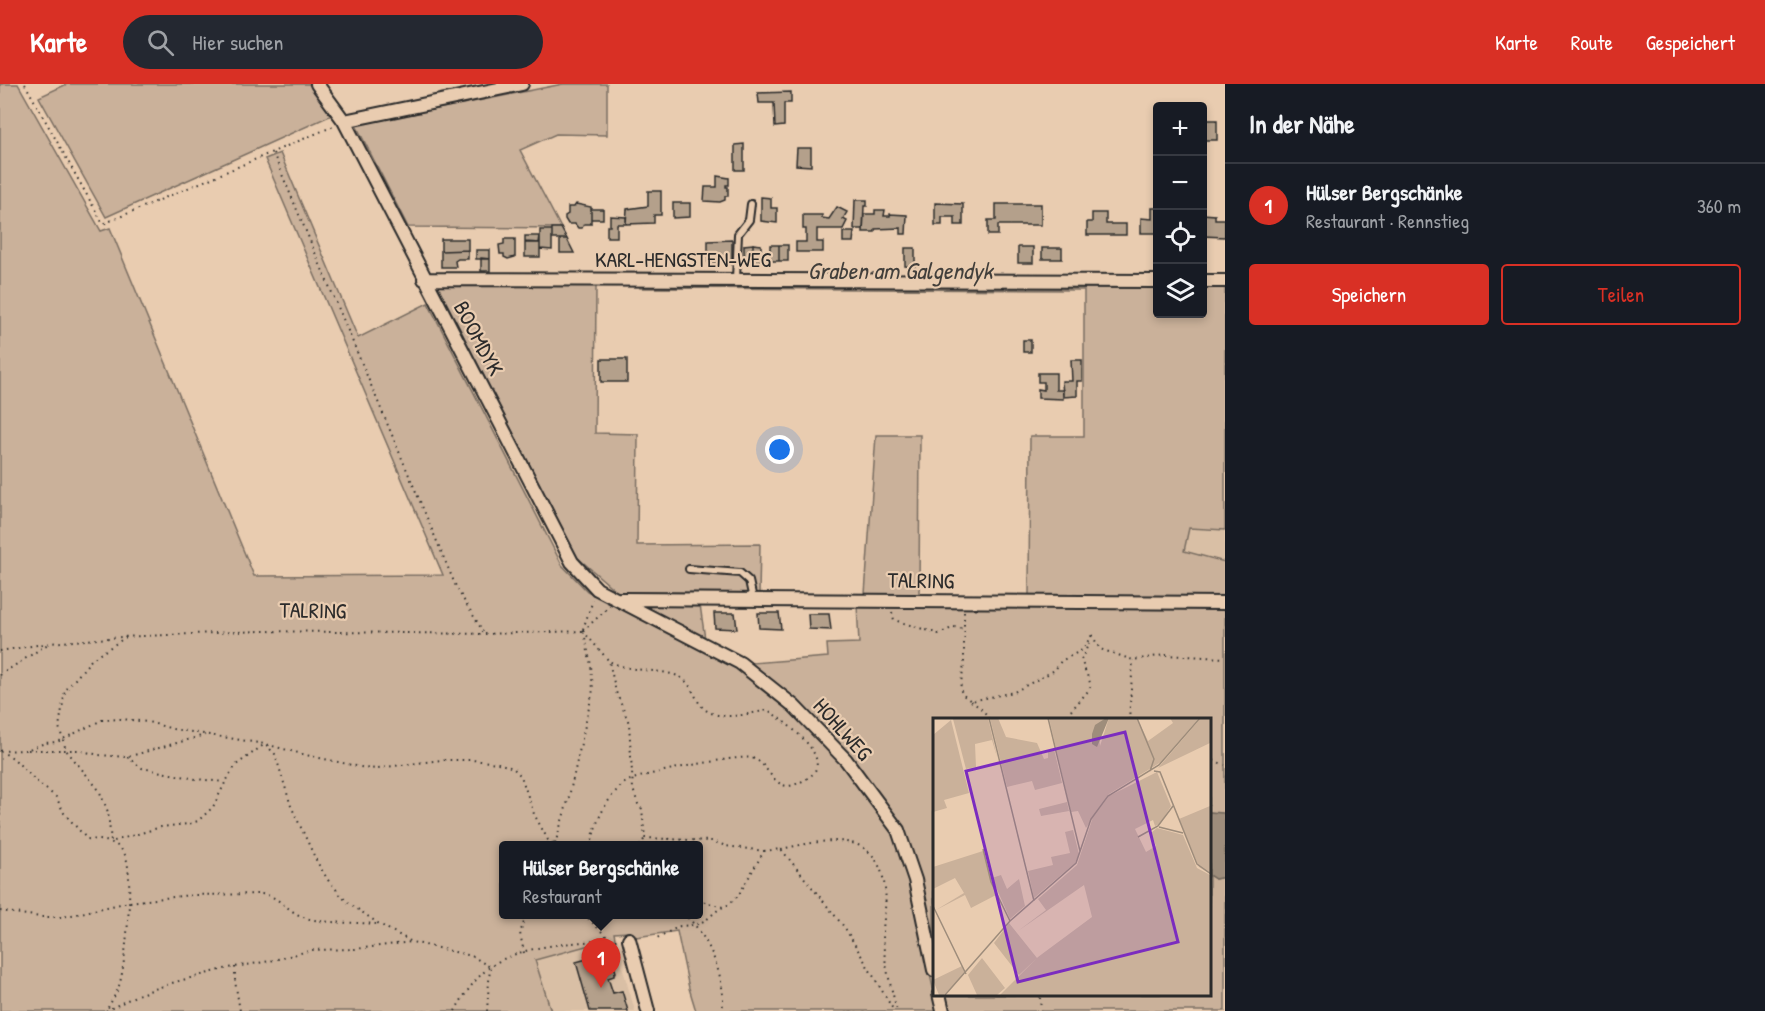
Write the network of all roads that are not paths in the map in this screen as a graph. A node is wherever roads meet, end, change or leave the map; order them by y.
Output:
1 (317, 84) edge
2 (522, 84) edge
3 (344, 121) junction
4 (752, 204) dead end
5 (424, 279) junction
6 (736, 280) junction
7 (1153, 281) edge
8 (1207, 281) edge
9 (1225, 281) edge
10 (690, 569) dead end
11 (617, 599) junction
12 (753, 599) junction
13 (1225, 603) edge
14 (629, 939) dead end
15 (933, 965) edge
16 (939, 996) edge
17 (648, 1011) edge
18 (943, 1011) edge

1 - 3 street, BOOMDYK
2 - 3 street
3 - 5 street, BOOMDYK
4 - 6 lane
5 - 6 street, KARL-HENGSTEN-WEG
5 - 11 street, BOOMDYK
6 - 7 street, KARL-HENGSTEN-WEG
8 - 9 street
10 - 12 lane
11 - 12 street, TALRING
11 - 15 street, HOHLWEG
12 - 13 street, TALRING
14 - 17 street
16 - 18 street

